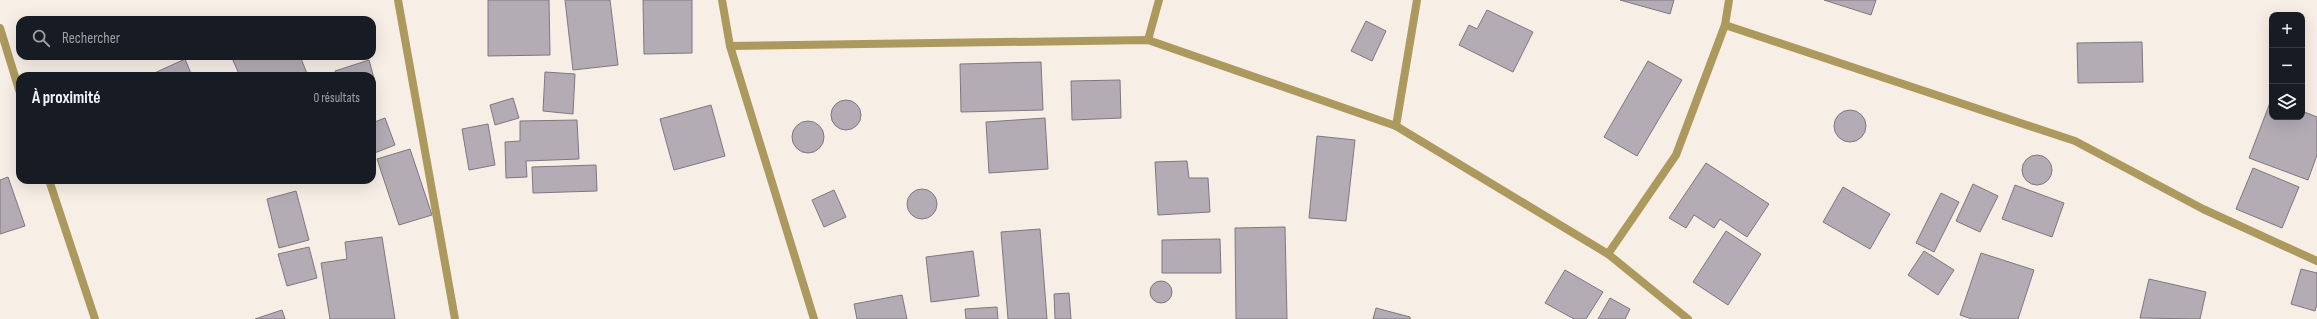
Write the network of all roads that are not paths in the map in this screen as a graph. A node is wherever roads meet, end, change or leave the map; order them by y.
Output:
1 (398, 0) edge
2 (722, 0) edge
3 (1159, 0) edge
4 (1418, 0) edge
5 (1728, 0) edge
6 (1725, 25) junction
7 (0, 28) edge
8 (1148, 40) junction
9 (730, 46) junction
10 (16, 80) edge
11 (1396, 126) junction
12 (50, 184) edge
13 (1608, 254) junction
14 (2317, 261) edge
15 (95, 319) edge
16 (455, 319) edge
17 (814, 319) edge
18 (1688, 319) edge

1 - 16 street
2 - 9 street
3 - 8 street
4 - 11 street
5 - 6 street
6 - 13 street
6 - 14 street
7 - 10 street
8 - 9 street
8 - 11 street
9 - 17 street
11 - 13 street
12 - 15 street
13 - 18 street

